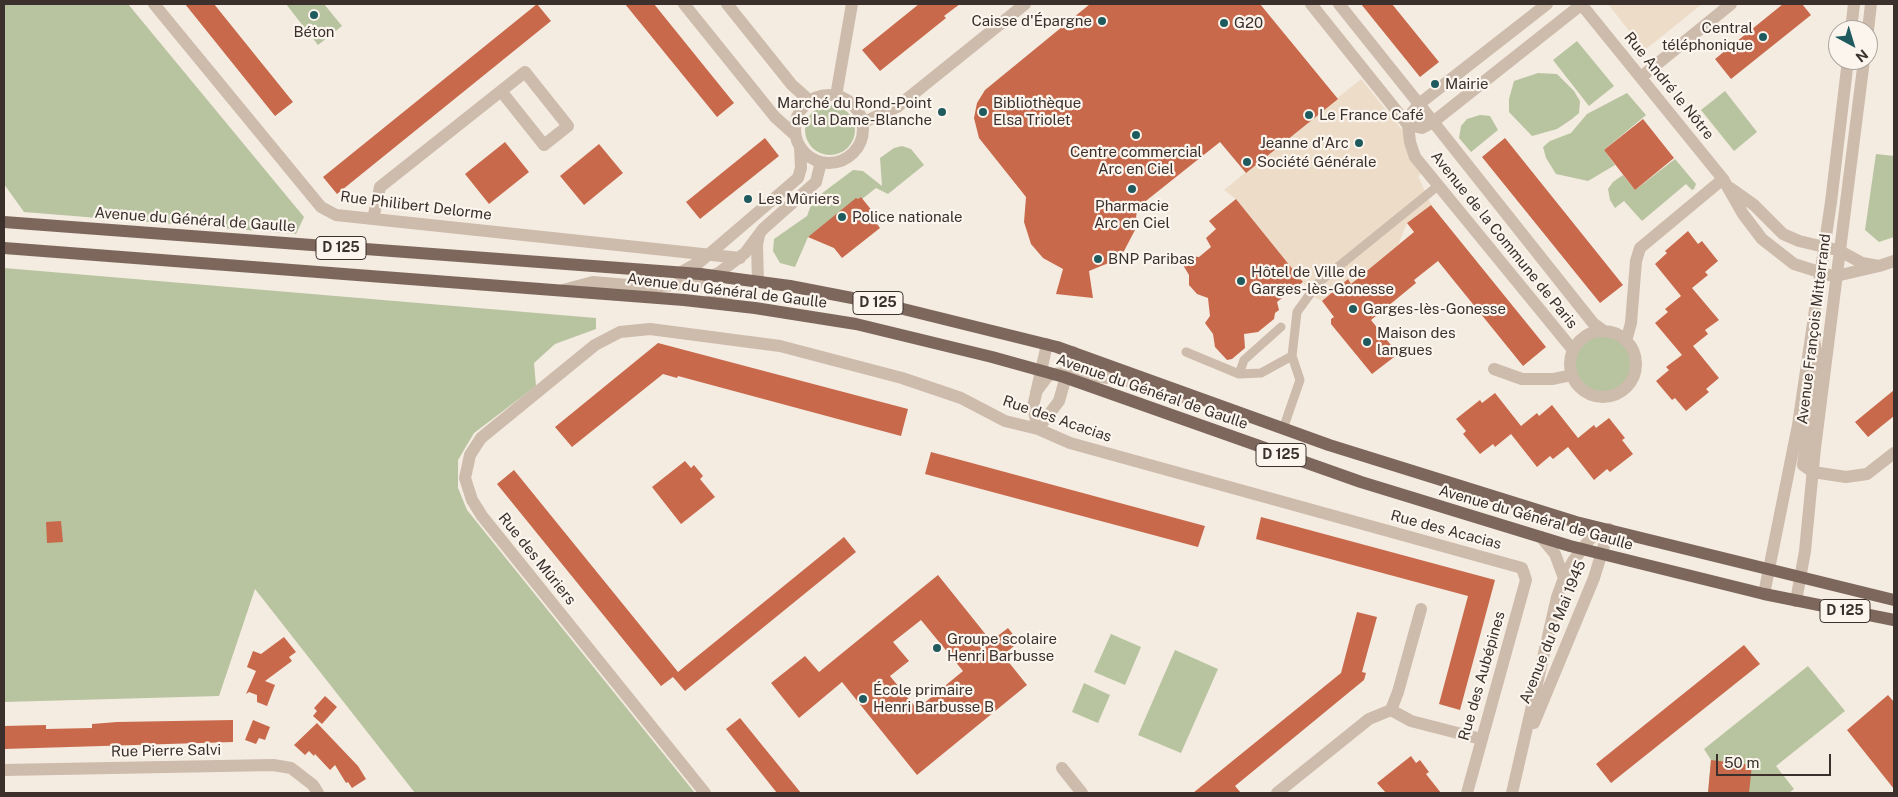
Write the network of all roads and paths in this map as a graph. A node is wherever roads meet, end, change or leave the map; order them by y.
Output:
1 (154, 4) edge
2 (727, 4) edge
3 (852, 4) edge
4 (1025, 4) edge
5 (1310, 4) edge
6 (1339, 4) edge
7 (1547, 4) edge
8 (1581, 4) edge
9 (1731, 4) edge
10 (1854, 4) edge
11 (1871, 4) edge
12 (687, 5) edge
13 (1853, 20) edge
14 (1869, 20) edge
15 (1847, 70) edge
16 (1863, 70) edge
17 (1641, 77) junction
18 (501, 92) junction
19 (836, 96) junction
20 (810, 101) junction
21 (1419, 104) junction
22 (1433, 122) junction
23 (862, 123) junction
24 (1408, 125) junction
25 (795, 135) junction
26 (800, 147) junction
27 (821, 162) junction
28 (1727, 184) junction
29 (1439, 185) junction
30 (373, 219) junction
31 (4, 222) edge
32 (759, 234) junction
33 (1824, 247) junction
34 (4, 248) edge
35 (1840, 250) junction
36 (705, 258) junction
37 (740, 258) junction
38 (1894, 260) edge
39 (1879, 266) junction
40 (678, 274) junction
41 (1820, 274) junction
42 (1836, 276) junction
43 (705, 277) junction
44 (758, 282) junction
45 (563, 290) junction
46 (732, 305) junction
47 (1282, 327) dead end
48 (1604, 331) junction
49 (1812, 331) junction
50 (1626, 341) junction
51 (1047, 344) junction
52 (1572, 350) junction
53 (1074, 352) junction
54 (1186, 352) dead end
55 (585, 353) joint
56 (1292, 356) junction
57 (1494, 370) dead end
58 (1047, 372) junction
59 (1240, 374) junction
60 (1067, 375) junction
61 (1572, 375) junction
62 (1203, 400) junction
63 (1038, 429) junction
64 (1283, 429) junction
65 (1894, 453) edge
66 (1813, 472) junction
67 (1609, 530) junction
68 (1541, 537) junction
69 (1581, 549) junction
70 (1602, 554) junction
71 (1522, 568) joint
72 (1770, 570) junction
73 (1564, 578) junction
74 (1801, 578) junction
75 (1764, 594) junction
76 (1894, 600) edge
77 (1796, 601) junction
78 (1421, 609) dead end
79 (1894, 620) edge
80 (1391, 710) junction
81 (1481, 739) junction
82 (1519, 759) junction
83 (1062, 768) dead end
84 (4, 770) edge
85 (318, 793) edge
86 (705, 793) edge
87 (1082, 793) edge
88 (1277, 793) edge
89 (1467, 793) edge
90 (1512, 793) edge

1 - 30 street, Rue Philibert Delorme
2 - 20 street
3 - 19 street
4 - 23 street
5 - 24 street, Avenue de la Commune de Paris
6 - 21 street, Avenue de la Commune de Paris
7 - 21 street
8 - 17 street, Rue André le Nôtre
8 - 22 street
9 - 17 street
10 - 13 street
11 - 14 street
12 - 25 street
15 - 33 street, Avenue François Mitterrand
16 - 35 street, Avenue François Mitterrand
17 - 28 street, Rue André le Nôtre
18 - 18 street
18 - 30 street
19 - 20 street
19 - 23 street
20 - 25 street
21 - 22 street, Avenue de la Commune de Paris
21 - 24 street
22 - 24 street
22 - 48 street, Avenue de la Commune de Paris
23 - 27 street
24 - 29 street, Avenue de la Commune de Paris
25 - 26 street
26 - 27 street
26 - 36 street
27 - 32 street, Avenue du Général de Gaulle
28 - 33 street, Rue André le Nôtre
28 - 41 street, Rue André le Nôtre
28 - 50 street
29 - 52 street, Avenue de la Commune de Paris
29 - 56 street
30 - 36 street, Rue Philibert Delorme
31 - 40 main road, Avenue du Général de Gaulle / D 125
32 - 37 street, Avenue du Général de Gaulle
32 - 44 street
33 - 35 street, Rue André le Nôtre
33 - 41 street, Avenue François Mitterrand
34 - 45 main road, Avenue du Général de Gaulle / D 125
35 - 39 street, Rue André le Nôtre
35 - 42 street, Avenue François Mitterrand
36 - 37 street, Rue Philibert Delorme
36 - 40 street
36 - 43 street
37 - 43 street, Avenue du Général de Gaulle
38 - 39 street
39 - 42 street
40 - 43 main road, Avenue du Général de Gaulle / D 125
41 - 42 street, Rue André le Nôtre
41 - 49 street, Avenue François Mitterrand
42 - 66 street, Avenue François Mitterrand
43 - 44 main road, Avenue du Général de Gaulle / D 125
43 - 45 street, Avenue du Général de Gaulle
43 - 46 street
44 - 51 main road, Avenue du Général de Gaulle / D 125
45 - 46 main road, Avenue du Général de Gaulle / D 125
46 - 58 main road, Avenue du Général de Gaulle / D 125
47 - 59 street
48 - 50 street
48 - 52 street
49 - 66 street
49 - 72 street, Avenue François Mitterrand
50 - 61 street
51 - 53 main road, Avenue du Général de Gaulle / D 125
51 - 58 street
52 - 61 street
53 - 60 street
53 - 62 main road, Avenue du Général de Gaulle / D 125
54 - 59 street
55 - 63 street, Rue des Acacias
55 - 86 street, Rue des Mûriers
56 - 59 street
56 - 64 street
57 - 61 street
58 - 60 main road, Avenue du Général de Gaulle / D 125
58 - 63 street
60 - 62 street
60 - 63 street
60 - 68 main road, Avenue du Général de Gaulle / D 125
62 - 64 main road, Avenue du Général de Gaulle / D 125
63 - 71 street, Rue des Acacias
64 - 67 main road, Avenue du Général de Gaulle / D 125
65 - 66 street
66 - 74 street, Avenue François Mitterrand
67 - 69 street, Avenue du 8 Mai 1945
67 - 70 street, Avenue du 8 Mai 1945
67 - 72 main road, Avenue du Général de Gaulle / D 125
68 - 69 main road, Avenue du Général de Gaulle / D 125
68 - 73 street
69 - 70 main road, Avenue du Général de Gaulle / D 125
69 - 73 street, Avenue du 8 Mai 1945
70 - 75 main road, Avenue du Général de Gaulle / D 125
70 - 82 street, Avenue du 8 Mai 1945
71 - 81 street, Rue des Aubépines
72 - 74 main road, Avenue du Général de Gaulle / D 125
72 - 75 street, Avenue François Mitterrand
73 - 82 street, Avenue du 8 Mai 1945
74 - 76 main road, Avenue du Général de Gaulle / D 125
74 - 77 street, Avenue François Mitterrand
75 - 77 main road, Avenue du Général de Gaulle / D 125
77 - 79 main road, Avenue du Général de Gaulle / D 125
78 - 80 street
80 - 81 street
80 - 88 street
81 - 89 street, Rue des Aubépines
82 - 90 street, Avenue du 8 Mai 1945
83 - 87 street
84 - 85 street, Rue Pierre Salvi

